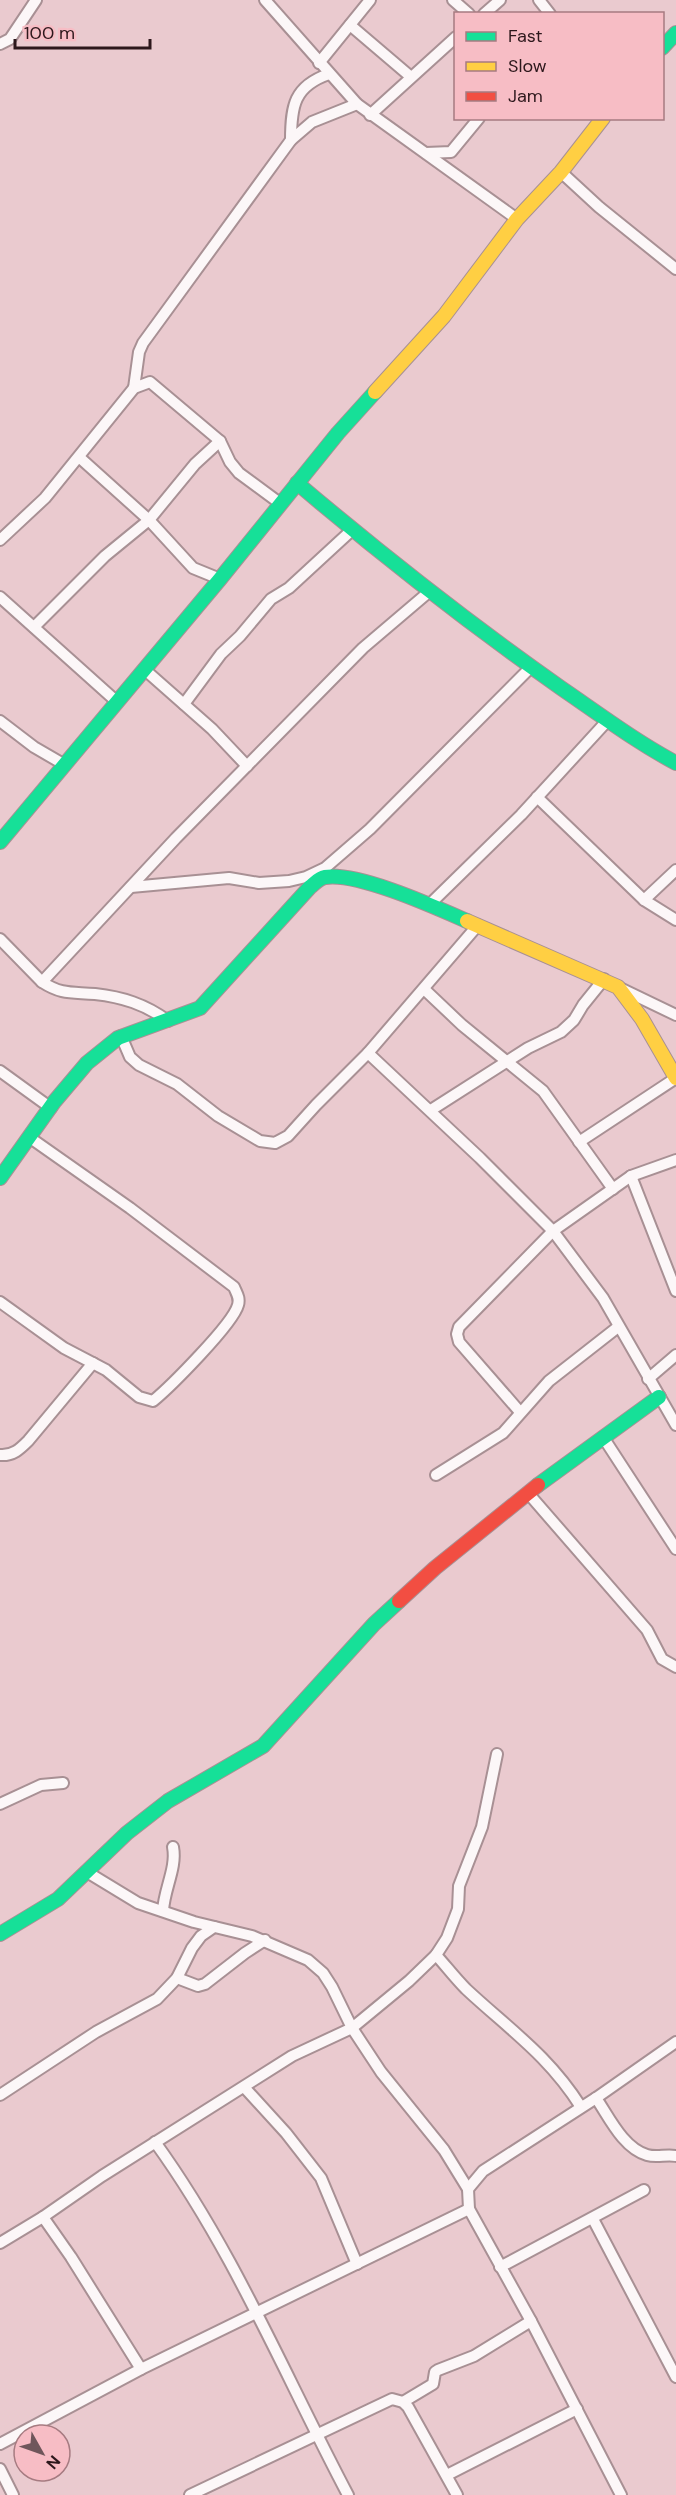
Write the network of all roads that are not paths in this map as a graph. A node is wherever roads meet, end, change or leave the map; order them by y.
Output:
1 (36, 0) edge
2 (265, 0) edge
3 (370, 0) edge
4 (453, 0) edge
5 (500, 0) edge
6 (539, 0) edge
7 (467, 12) edge
8 (486, 12) edge
9 (548, 12) edge
10 (350, 25) junction
11 (676, 33) edge
12 (454, 39) edge
13 (0, 44) edge
14 (664, 47) edge
15 (319, 63) junction
16 (329, 74) junction
17 (411, 77) junction
18 (357, 104) junction
19 (370, 115) junction
20 (477, 120) edge
21 (601, 120) edge
22 (291, 140) junction
23 (425, 152) junction
24 (561, 172) junction
25 (517, 219) junction
26 (676, 269) edge
27 (138, 363) junction
28 (150, 382) junction
29 (134, 388) junction
30 (220, 441) junction
31 (79, 457) junction
32 (297, 483) junction
33 (280, 504) junction
34 (149, 520) junction
35 (352, 529) junction
36 (0, 540) edge
37 (220, 579) junction
38 (430, 591) junction
39 (0, 597) edge
40 (34, 627) junction
41 (531, 667) junction
42 (144, 669) junction
43 (116, 701) junction
44 (184, 704) junction
45 (0, 720) edge
46 (608, 720) junction
47 (676, 763) edge
48 (65, 765) junction
49 (247, 766) junction
50 (537, 797) junction
51 (0, 842) edge
52 (676, 870) edge
53 (131, 887) junction
54 (644, 900) junction
55 (429, 905) junction
56 (676, 920) edge
57 (478, 926) junction
58 (0, 939) edge
59 (604, 980) junction
60 (42, 982) junction
61 (618, 987) junction
62 (424, 989) junction
63 (676, 1015) edge
64 (168, 1021) junction
65 (121, 1036) junction
66 (368, 1053) junction
67 (507, 1061) junction
68 (0, 1071) edge
69 (676, 1078) edge
70 (51, 1108) junction
71 (430, 1110) junction
72 (29, 1137) junction
73 (579, 1142) junction
74 (676, 1160) edge
75 (631, 1176) junction
76 (0, 1178) edge
77 (613, 1189) junction
78 (553, 1231) junction
79 (676, 1291) edge
80 (0, 1302) edge
81 (618, 1327) junction
82 (676, 1356) edge
83 (93, 1363) junction
84 (648, 1379) junction
85 (659, 1398) junction
86 (520, 1412) junction
87 (676, 1425) edge
88 (603, 1437) junction
89 (0, 1455) edge
90 (436, 1475) dead end
91 (528, 1493) junction
92 (676, 1549) edge
93 (676, 1667) edge
94 (498, 1754) dead end
95 (63, 1783) dead end
96 (0, 1804) edge
97 (173, 1847) dead end
98 (87, 1872) junction
99 (163, 1911) junction
100 (214, 1927) junction
101 (0, 1934) edge
102 (265, 1940) junction
103 (436, 1955) junction
104 (177, 1978) junction
105 (352, 2028) junction
106 (676, 2042) edge
107 (244, 2087) junction
108 (0, 2095) edge
109 (596, 2098) junction
110 (581, 2108) junction
111 (155, 2142) junction
112 (676, 2156) edge
113 (468, 2189) junction
114 (644, 2190) dead end
115 (469, 2209) junction
116 (43, 2217) junction
117 (593, 2218) junction
118 (1, 2240) edge
119 (357, 2264) junction
120 (500, 2267) junction
121 (257, 2312) junction
122 (531, 2321) junction
123 (141, 2369) junction
124 (676, 2377) edge
125 (403, 2402) junction
126 (577, 2409) junction
127 (316, 2435) junction
128 (0, 2444) edge
129 (0, 2469) edge
130 (447, 2475) junction
131 (13, 2495) edge
132 (190, 2495) edge
133 (348, 2495) edge
134 (457, 2495) edge
135 (621, 2495) edge

1 - 13 street
2 - 15 street
3 - 10 street
4 - 7 street
5 - 8 street
6 - 9 street
10 - 15 street
10 - 17 street
11 - 14 street
12 - 17 street
15 - 16 street
16 - 18 street
16 - 22 street
17 - 19 street
18 - 19 street
18 - 22 street
19 - 23 street
20 - 23 street
21 - 24 street
22 - 27 street
23 - 25 street
24 - 25 street
24 - 26 street
25 - 32 street
27 - 28 street
27 - 29 street
28 - 29 street
28 - 30 street
29 - 31 street
30 - 33 street
30 - 34 street
31 - 34 street
31 - 36 street
32 - 33 street
32 - 35 street
33 - 37 street
34 - 37 street
34 - 40 street
35 - 38 street
35 - 44 street
37 - 42 street
38 - 41 street
38 - 49 street
39 - 40 street
40 - 43 street
41 - 46 street
41 - 53 street
42 - 43 street
42 - 44 street
43 - 48 street
44 - 49 street
45 - 48 street
46 - 47 street
46 - 50 street
48 - 51 street
49 - 53 street
50 - 54 street
50 - 55 street
52 - 54 street
53 - 60 street
54 - 56 street
55 - 57 street
55 - 64 street
57 - 59 street
57 - 62 street
58 - 60 street
59 - 61 street
59 - 67 street
60 - 64 street
61 - 63 street
61 - 69 street
62 - 66 street
62 - 67 street
64 - 65 street
65 - 66 street
65 - 70 street
66 - 71 street
67 - 71 street
67 - 73 street
68 - 70 street
69 - 73 street
70 - 72 street
71 - 78 street
72 - 76 street
72 - 83 street
73 - 77 street
74 - 75 street
75 - 77 street
75 - 79 street
77 - 78 street
78 - 81 street
78 - 86 street
80 - 83 street
81 - 84 street
81 - 86 street
82 - 84 street
83 - 89 street
84 - 85 street
85 - 87 street
85 - 88 street
86 - 90 street
88 - 91 street
88 - 92 street
91 - 93 street
91 - 98 street
94 - 103 street
95 - 96 street
97 - 99 street
98 - 99 street
98 - 101 street
99 - 100 street
100 - 102 street
100 - 104 street
102 - 104 street
102 - 105 street
103 - 105 street
103 - 110 street
104 - 108 street
105 - 107 street
105 - 113 street
106 - 109 street
107 - 111 street
107 - 119 street
109 - 110 street
109 - 112 street
110 - 113 street
111 - 116 street
111 - 121 street
113 - 115 street
114 - 117 street
115 - 119 street
115 - 120 street
116 - 118 street
116 - 123 street
117 - 120 street
117 - 124 street
119 - 121 street
120 - 122 street
121 - 123 street
121 - 127 street
122 - 125 street
122 - 126 street
123 - 128 street
125 - 127 street
125 - 130 street
126 - 130 street
126 - 135 street
127 - 132 street
127 - 133 street
129 - 131 street
130 - 134 street

